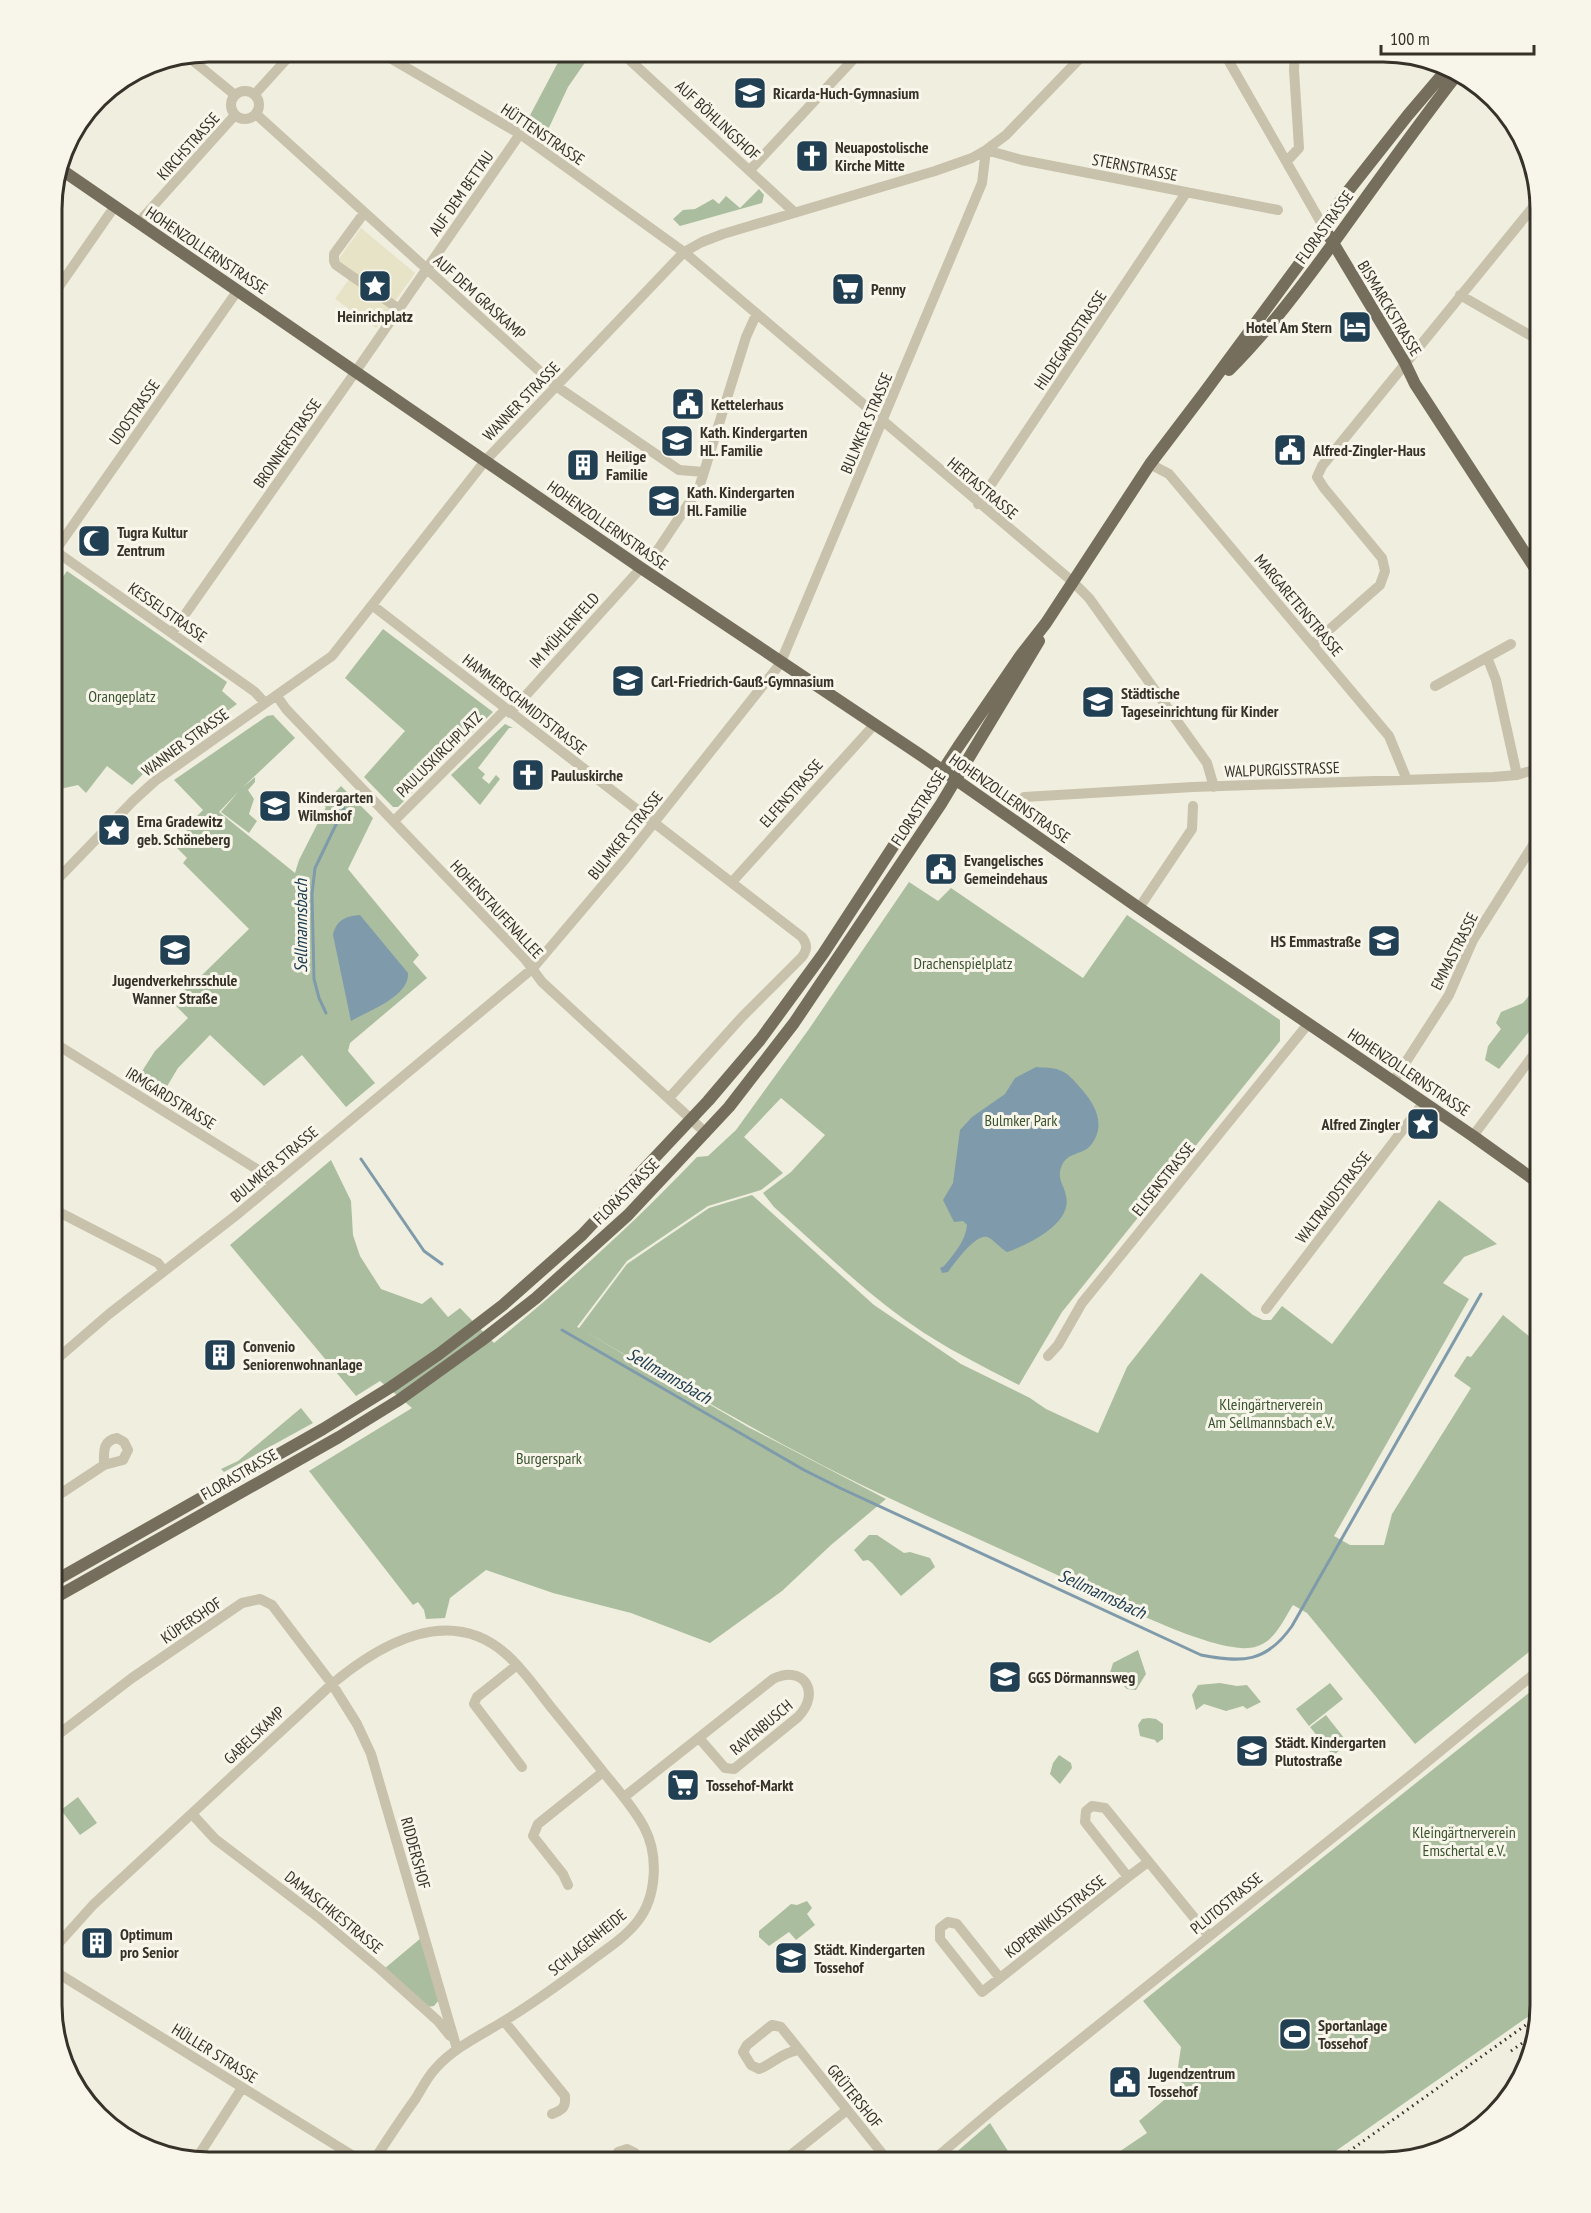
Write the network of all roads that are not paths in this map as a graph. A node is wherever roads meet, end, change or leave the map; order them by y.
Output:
1 (284, 62) edge
2 (397, 62) edge
3 (632, 62) edge
4 (851, 62) edge
5 (1076, 62) edge
6 (1229, 62) edge
7 (1294, 62) edge
8 (194, 63) edge
9 (1442, 75) edge
10 (1453, 80) edge
11 (255, 94) junction
12 (235, 95) junction
13 (256, 114) junction
14 (235, 115) junction
15 (520, 134) junction
16 (986, 150) junction
17 (1287, 161) junction
18 (750, 170) junction
19 (66, 173) edge
20 (1186, 193) junction
21 (115, 206) junction
22 (1278, 210) dead end
23 (1530, 211) edge
24 (794, 212) junction
25 (364, 213) junction
26 (138, 223) junction
27 (1323, 226) junction
28 (1332, 244) junction
29 (684, 252) junction
30 (427, 269) junction
31 (62, 282) edge
32 (238, 290) junction
33 (1460, 295) junction
34 (399, 309) junction
35 (756, 315) junction
36 (1530, 335) edge
37 (1405, 363) junction
38 (356, 372) junction
39 (556, 386) junction
40 (1204, 393) junction
41 (883, 423) junction
42 (485, 460) junction
43 (1150, 464) junction
44 (704, 472) junction
45 (978, 504) junction
46 (62, 536) edge
47 (657, 551) dead end
48 (62, 555) edge
49 (1530, 561) edge
50 (640, 568) junction
51 (1072, 582) junction
52 (372, 605) junction
53 (1046, 623) junction
54 (172, 633) junction
55 (1313, 644) junction
56 (1511, 644) dead end
57 (1487, 657) junction
58 (780, 663) junction
59 (1435, 686) dead end
60 (276, 696) junction
61 (265, 704) junction
62 (508, 711) junction
63 (874, 724) junction
64 (942, 771) junction
65 (1530, 771) edge
66 (1518, 774) junction
67 (955, 780) junction
68 (1407, 780) junction
69 (1214, 787) junction
70 (1024, 797) dead end
71 (1193, 806) dead end
72 (394, 821) junction
73 (654, 822) junction
74 (1530, 850) edge
75 (62, 875) edge
76 (732, 882) junction
77 (1139, 908) junction
78 (532, 969) junction
79 (1308, 1024) junction
80 (62, 1048) edge
81 (1530, 1059) edge
82 (1393, 1082) junction
83 (669, 1098) junction
84 (1424, 1102) junction
85 (692, 1119) junction
86 (706, 1133) junction
87 (1473, 1136) junction
88 (1530, 1177) edge
89 (273, 1185) junction
90 (62, 1214) edge
91 (165, 1271) junction
92 (1266, 1309) dead end
93 (62, 1355) edge
94 (1048, 1356) dead end
95 (104, 1465) dead end
96 (62, 1493) edge
97 (62, 1577) edge
98 (62, 1594) edge
99 (517, 1665) junction
100 (1530, 1677) edge
101 (332, 1684) junction
102 (62, 1732) edge
103 (699, 1738) junction
104 (522, 1767) dead end
105 (603, 1772) junction
106 (624, 1797) junction
107 (192, 1814) junction
108 (1148, 1862) junction
109 (1128, 1877) junction
110 (568, 1885) dead end
111 (1209, 1936) junction
112 (62, 1940) edge
113 (62, 1976) edge
114 (1000, 1978) junction
115 (504, 2021) junction
116 (453, 2038) junction
117 (457, 2049) junction
118 (798, 2050) junction
119 (242, 2088) junction
120 (847, 2110) junction
121 (552, 2114) dead end
122 (201, 2151) edge
123 (345, 2151) edge
124 (380, 2151) edge
125 (795, 2152) edge
126 (881, 2152) edge
127 (943, 2152) edge

1 - 11 street
2 - 15 street, HÜTTENSTRASSE
3 - 18 street, AUF BÖHLINGSHOF
4 - 18 street
5 - 16 street, WANNER STRASSE
6 - 17 street, BISMARCKSTRASSE
7 - 17 street
8 - 12 street
9 - 27 main road, FLORASTRASSE
10 - 28 main road, FLORASTRASSE
11 - 12 street
11 - 13 street
12 - 14 street, KIRCHSTRASSE
13 - 14 street, KIRCHSTRASSE
13 - 25 street, AUF DEM GRASKAMP
14 - 26 street, KIRCHSTRASSE
15 - 29 street, HÜTTENSTRASSE
15 - 30 street, AUF DEM BETTAU
16 - 20 street, STERNSTRASSE
16 - 24 street, WANNER STRASSE
16 - 41 street, BULMKER STRASSE
17 - 27 street, BISMARCKSTRASSE
18 - 24 street, AUF BÖHLINGSHOF
19 - 21 main road, HOHENZOLLERNSTRASSE
20 - 22 street, STERNSTRASSE
20 - 45 street, HILDEGARDSTRASSE
21 - 26 main road, HOHENZOLLERNSTRASSE
21 - 31 street
23 - 33 street
24 - 29 street, WANNER STRASSE
25 - 30 street, AUF DEM GRASKAMP
25 - 34 street
26 - 32 main road, HOHENZOLLERNSTRASSE
27 - 28 main road, BISMARCKSTRASSE
27 - 40 main road, FLORASTRASSE
28 - 37 main road, BISMARCKSTRASSE
28 - 40 main road, FLORASTRASSE
29 - 35 street, HERTASTRASSE
29 - 39 street, WANNER STRASSE
30 - 34 street, BRONNERSTRASSE
30 - 39 street, AUF DEM GRASKAMP
32 - 38 main road, HOHENZOLLERNSTRASSE
32 - 46 street, UDOSTRASSE
33 - 36 street
33 - 37 street
34 - 38 street, BRONNERSTRASSE
35 - 41 street, HERTASTRASSE
35 - 44 street
37 - 49 main road, BISMARCKSTRASSE
37 - 55 street
38 - 42 main road, HOHENZOLLERNSTRASSE
38 - 54 street, BRONNERSTRASSE
39 - 42 street, WANNER STRASSE
39 - 44 street, AUF DEM GRASKAMP
40 - 43 main road, FLORASTRASSE
41 - 45 street, HERTASTRASSE
41 - 58 street, BULMKER STRASSE
42 - 50 main road, HOHENZOLLERNSTRASSE
42 - 52 street, WANNER STRASSE
43 - 51 main road, FLORASTRASSE
43 - 55 street, MARGARETENSTRASSE
44 - 47 street
45 - 51 street, HERTASTRASSE
48 - 54 street, KESSELSTRASSE
50 - 58 main road, HOHENZOLLERNSTRASSE
50 - 62 street, IM MÜHLENFELD
51 - 53 main road, FLORASTRASSE
51 - 69 street, HERTASTRASSE
52 - 60 street, WANNER STRASSE
52 - 62 street, HAMMERSCHMIDTSTRASSE
53 - 64 main road, FLORASTRASSE
53 - 67 main road, FLORASTRASSE
54 - 61 street, KESSELSTRASSE
55 - 68 street, MARGARETENSTRASSE
56 - 57 street
57 - 59 street
57 - 66 street
58 - 63 main road, HOHENZOLLERNSTRASSE
58 - 73 street, BULMKER STRASSE
60 - 61 street, WANNER STRASSE
60 - 72 street, HOHENSTAUFENALLEE
61 - 75 street, WANNER STRASSE
62 - 72 street, PAULUSKIRCHPLATZ
62 - 73 street, HAMMERSCHMIDTSTRASSE
63 - 64 main road, HOHENZOLLERNSTRASSE
63 - 76 street, ELFENSTRASSE
64 - 67 main road, HOHENZOLLERNSTRASSE
64 - 85 main road, FLORASTRASSE
65 - 66 street, WALPURGISSTRASSE
66 - 68 street, WALPURGISSTRASSE
67 - 77 main road, HOHENZOLLERNSTRASSE
67 - 86 main road, FLORASTRASSE
68 - 69 street, WALPURGISSTRASSE
69 - 70 street, WALPURGISSTRASSE
71 - 77 street
72 - 78 street, HOHENSTAUFENALLEE
73 - 76 street, HAMMERSCHMIDTSTRASSE
73 - 78 street, BULMKER STRASSE
74 - 82 street, EMMASTRASSE
76 - 83 street, HAMMERSCHMIDTSTRASSE
77 - 79 main road, HOHENZOLLERNSTRASSE
78 - 83 street, HOHENSTAUFENALLEE
78 - 89 street, BULMKER STRASSE
79 - 82 main road, HOHENZOLLERNSTRASSE
79 - 94 street, ELISENSTRASSE
80 - 89 street, IRMGARDSTRASSE
81 - 87 street
82 - 84 main road, HOHENZOLLERNSTRASSE
83 - 85 street, HOHENSTAUFENALLEE
84 - 87 main road, HOHENZOLLERNSTRASSE
84 - 92 street, WALTRAUDSTRASSE
85 - 86 street, HOHENSTAUFENALLEE
85 - 97 main road, FLORASTRASSE
86 - 98 main road, FLORASTRASSE
87 - 88 main road, HOHENZOLLERNSTRASSE
89 - 91 street, BULMKER STRASSE
90 - 91 street
91 - 93 street, BULMKER STRASSE
95 - 96 street
99 - 101 street, GABELSKAMP
99 - 104 street
99 - 105 street, GABELSKAMP
100 - 111 street, PLUTOSTRASSE
101 - 102 street, KÜPERSHOF
101 - 107 street, GABELSKAMP
101 - 116 street, RIDDERSHOF
103 - 103 street, RAVENBUSCH
103 - 106 street, RAVENBUSCH
105 - 106 street, GABELSKAMP
105 - 110 street
106 - 115 street, SCHLAGENHEIDE
107 - 112 street, GABELSKAMP
107 - 116 street, DAMASCHKESTRASSE
108 - 109 street, KOPERNIKUSSTRASSE
108 - 109 street, KOPERNIKUSSTRASSE
108 - 111 street, KOPERNIKUSSTRASSE
109 - 114 street, KOPERNIKUSSTRASSE
111 - 127 street, PLUTOSTRASSE
113 - 119 street, HÜLLER STRASSE
114 - 114 street, KOPERNIKUSSTRASSE
115 - 117 street, SCHLAGENHEIDE
115 - 121 street
116 - 117 street
117 - 124 street, SCHLAGENHEIDE
118 - 118 street, GRÜTERSHOF
118 - 120 street, GRÜTERSHOF
119 - 122 street
119 - 123 street, HÜLLER STRASSE
120 - 125 street
120 - 126 street, GRÜTERSHOF

